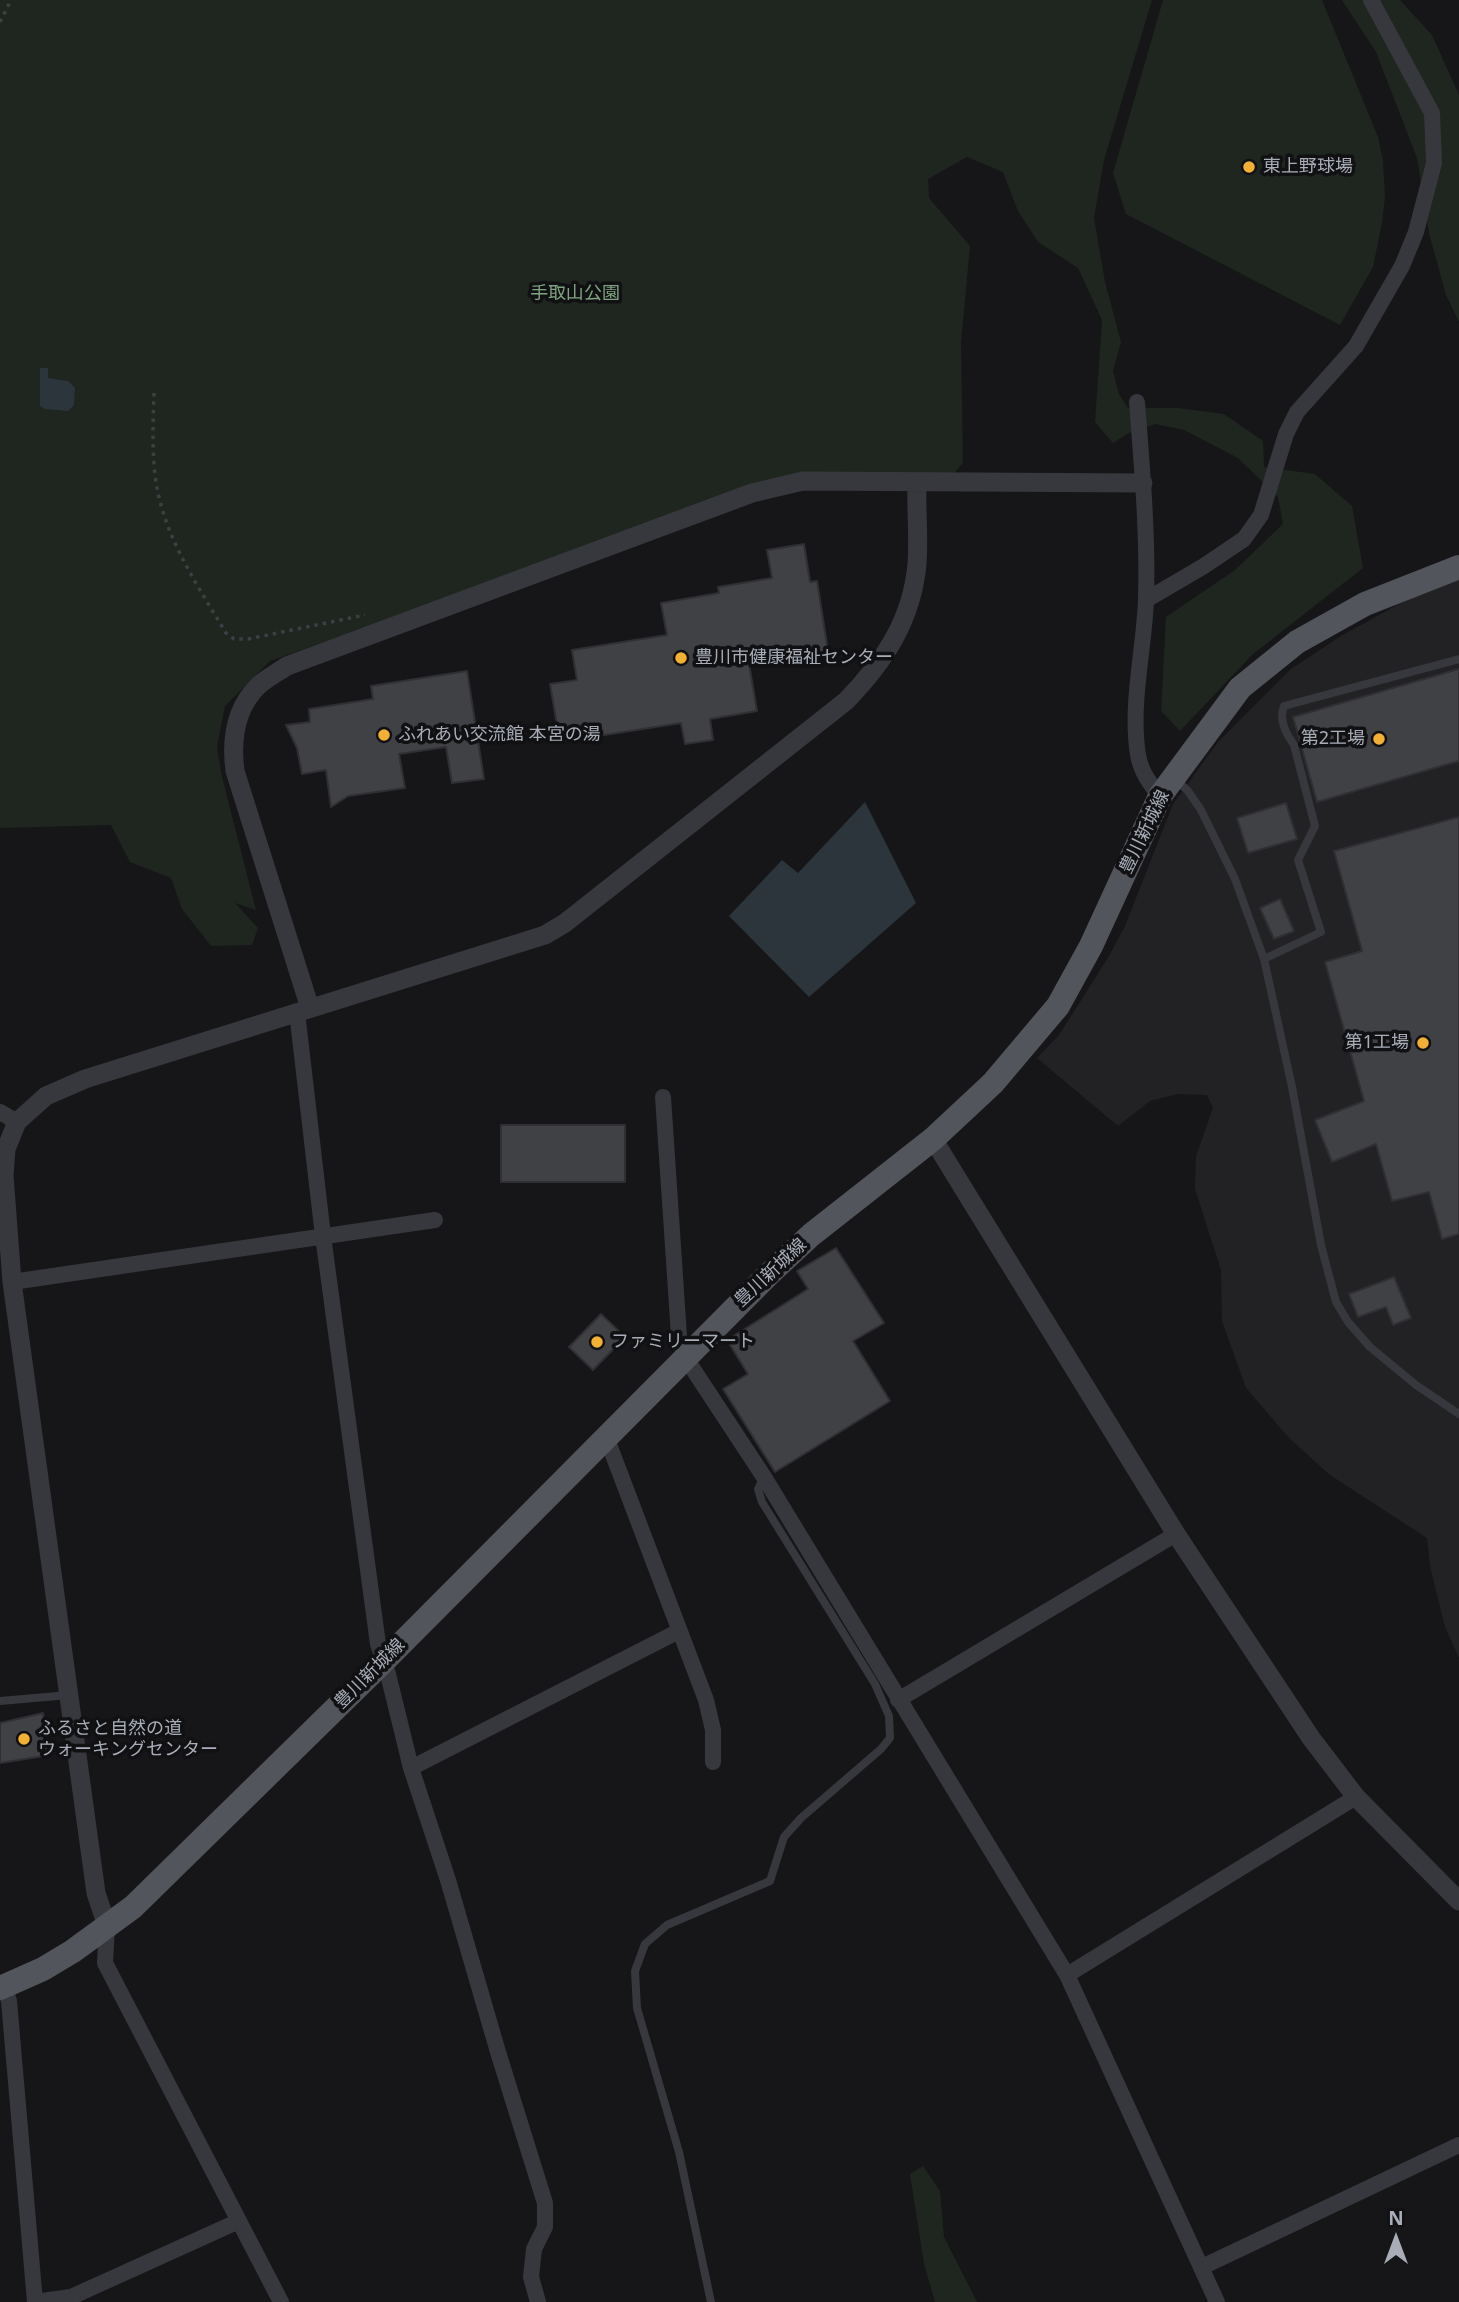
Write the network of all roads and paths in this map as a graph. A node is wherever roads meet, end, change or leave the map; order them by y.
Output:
1 (10, 0) edge
2 (1371, 0) edge
3 (0, 22) edge
4 (153, 393) dead end
5 (1137, 402) dead end
6 (917, 482) junction
7 (1143, 483) junction
8 (1459, 567) edge
9 (1146, 600) junction
10 (381, 632) junction
11 (1459, 659) edge
12 (1167, 787) junction
13 (1265, 959) junction
14 (304, 1010) junction
15 (663, 1097) dead end
16 (0, 1112) edge
17 (17, 1122) junction
18 (933, 1139) junction
19 (435, 1220) dead end
20 (323, 1236) junction
21 (12, 1282) junction
22 (685, 1357) junction
23 (1459, 1414) edge
24 (603, 1440) junction
25 (764, 1477) junction
26 (1176, 1534) junction
27 (679, 1631) junction
28 (383, 1662) junction
29 (69, 1695) junction
30 (898, 1700) junction
31 (0, 1701) edge
32 (713, 1762) dead end
33 (411, 1768) junction
34 (1356, 1797) junction
35 (1459, 1901) edge
36 (107, 1926) junction
37 (1067, 1975) junction
38 (2, 1987) edge
39 (1459, 2145) edge
40 (239, 2221) junction
41 (1202, 2267) junction
42 (35, 2302) edge
43 (281, 2302) edge
44 (538, 2302) edge
45 (711, 2302) edge
46 (1217, 2302) edge

1 - 3 path
2 - 9 street
4 - 10 path
5 - 7 street
6 - 7 street
6 - 10 street
6 - 14 street
7 - 9 street
8 - 12 main road, 豊川新城線
9 - 12 street
10 - 14 street
11 - 13 lane
12 - 13 lane
12 - 18 main road, 豊川新城線
13 - 23 lane
14 - 17 street
14 - 20 street
15 - 22 street
16 - 17 street
17 - 21 street
18 - 22 main road, 豊川新城線
18 - 26 street
19 - 20 street
20 - 21 street
20 - 28 street
21 - 29 street
22 - 24 main road, 豊川新城線
22 - 25 street
24 - 27 street
24 - 28 main road, 豊川新城線
25 - 30 street
25 - 45 lane
26 - 30 street
26 - 34 street
27 - 32 street
27 - 33 street
28 - 33 street
28 - 36 main road, 豊川新城線
29 - 31 lane
29 - 36 street
30 - 37 street
33 - 44 street
34 - 35 street
34 - 37 street
36 - 38 main road, 豊川新城線
36 - 40 street
37 - 41 street
38 - 42 street
39 - 41 street
40 - 42 street
40 - 43 street
41 - 46 street

